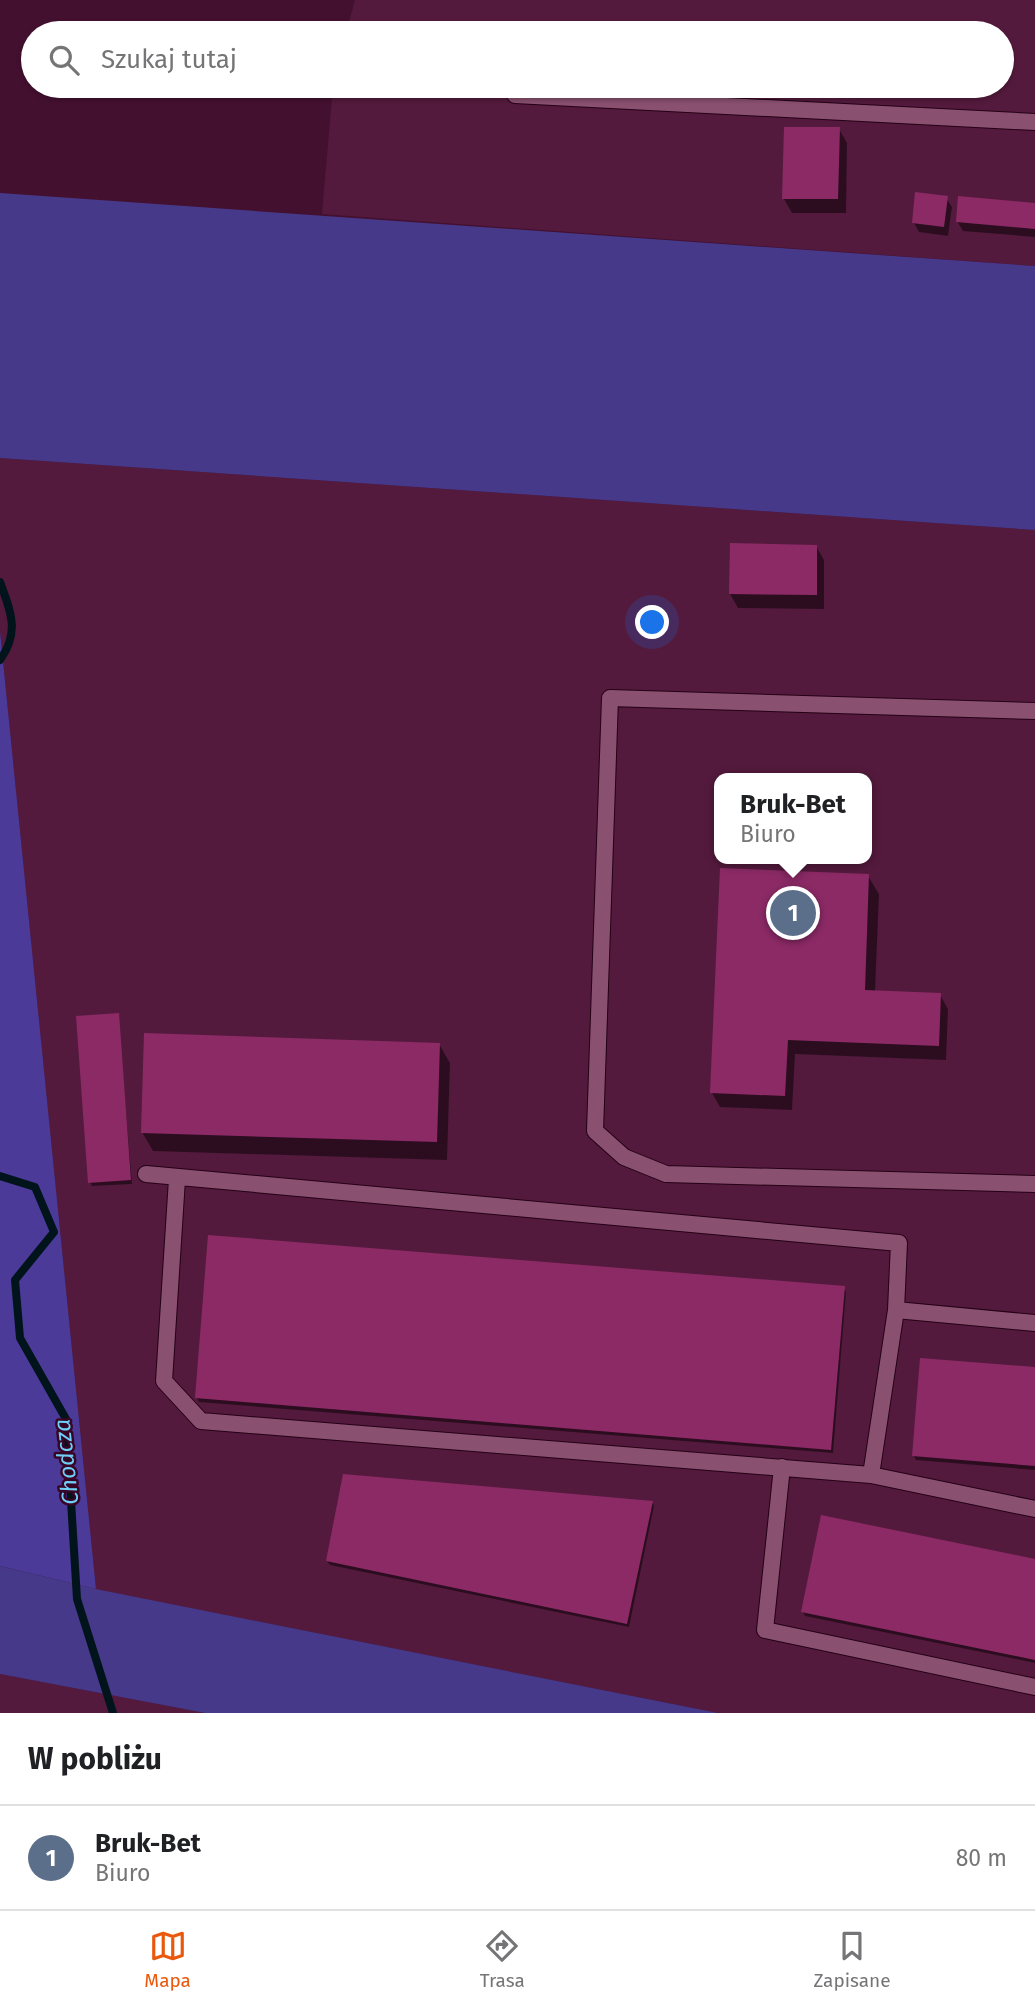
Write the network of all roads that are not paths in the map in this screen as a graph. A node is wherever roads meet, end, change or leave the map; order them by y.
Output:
1 (573, 98) edge
2 (1035, 122) edge
3 (1035, 711) edge
4 (146, 1174) dead end
5 (177, 1179) junction
6 (1035, 1184) edge
7 (896, 1310) junction
8 (1035, 1323) edge
9 (782, 1467) junction
10 (871, 1475) junction
11 (1035, 1509) edge
12 (1035, 1687) edge

1 - 2 lane
3 - 6 lane
4 - 5 lane
5 - 7 lane
5 - 9 lane
7 - 8 lane
7 - 10 lane
9 - 10 lane
9 - 12 lane
10 - 11 lane

